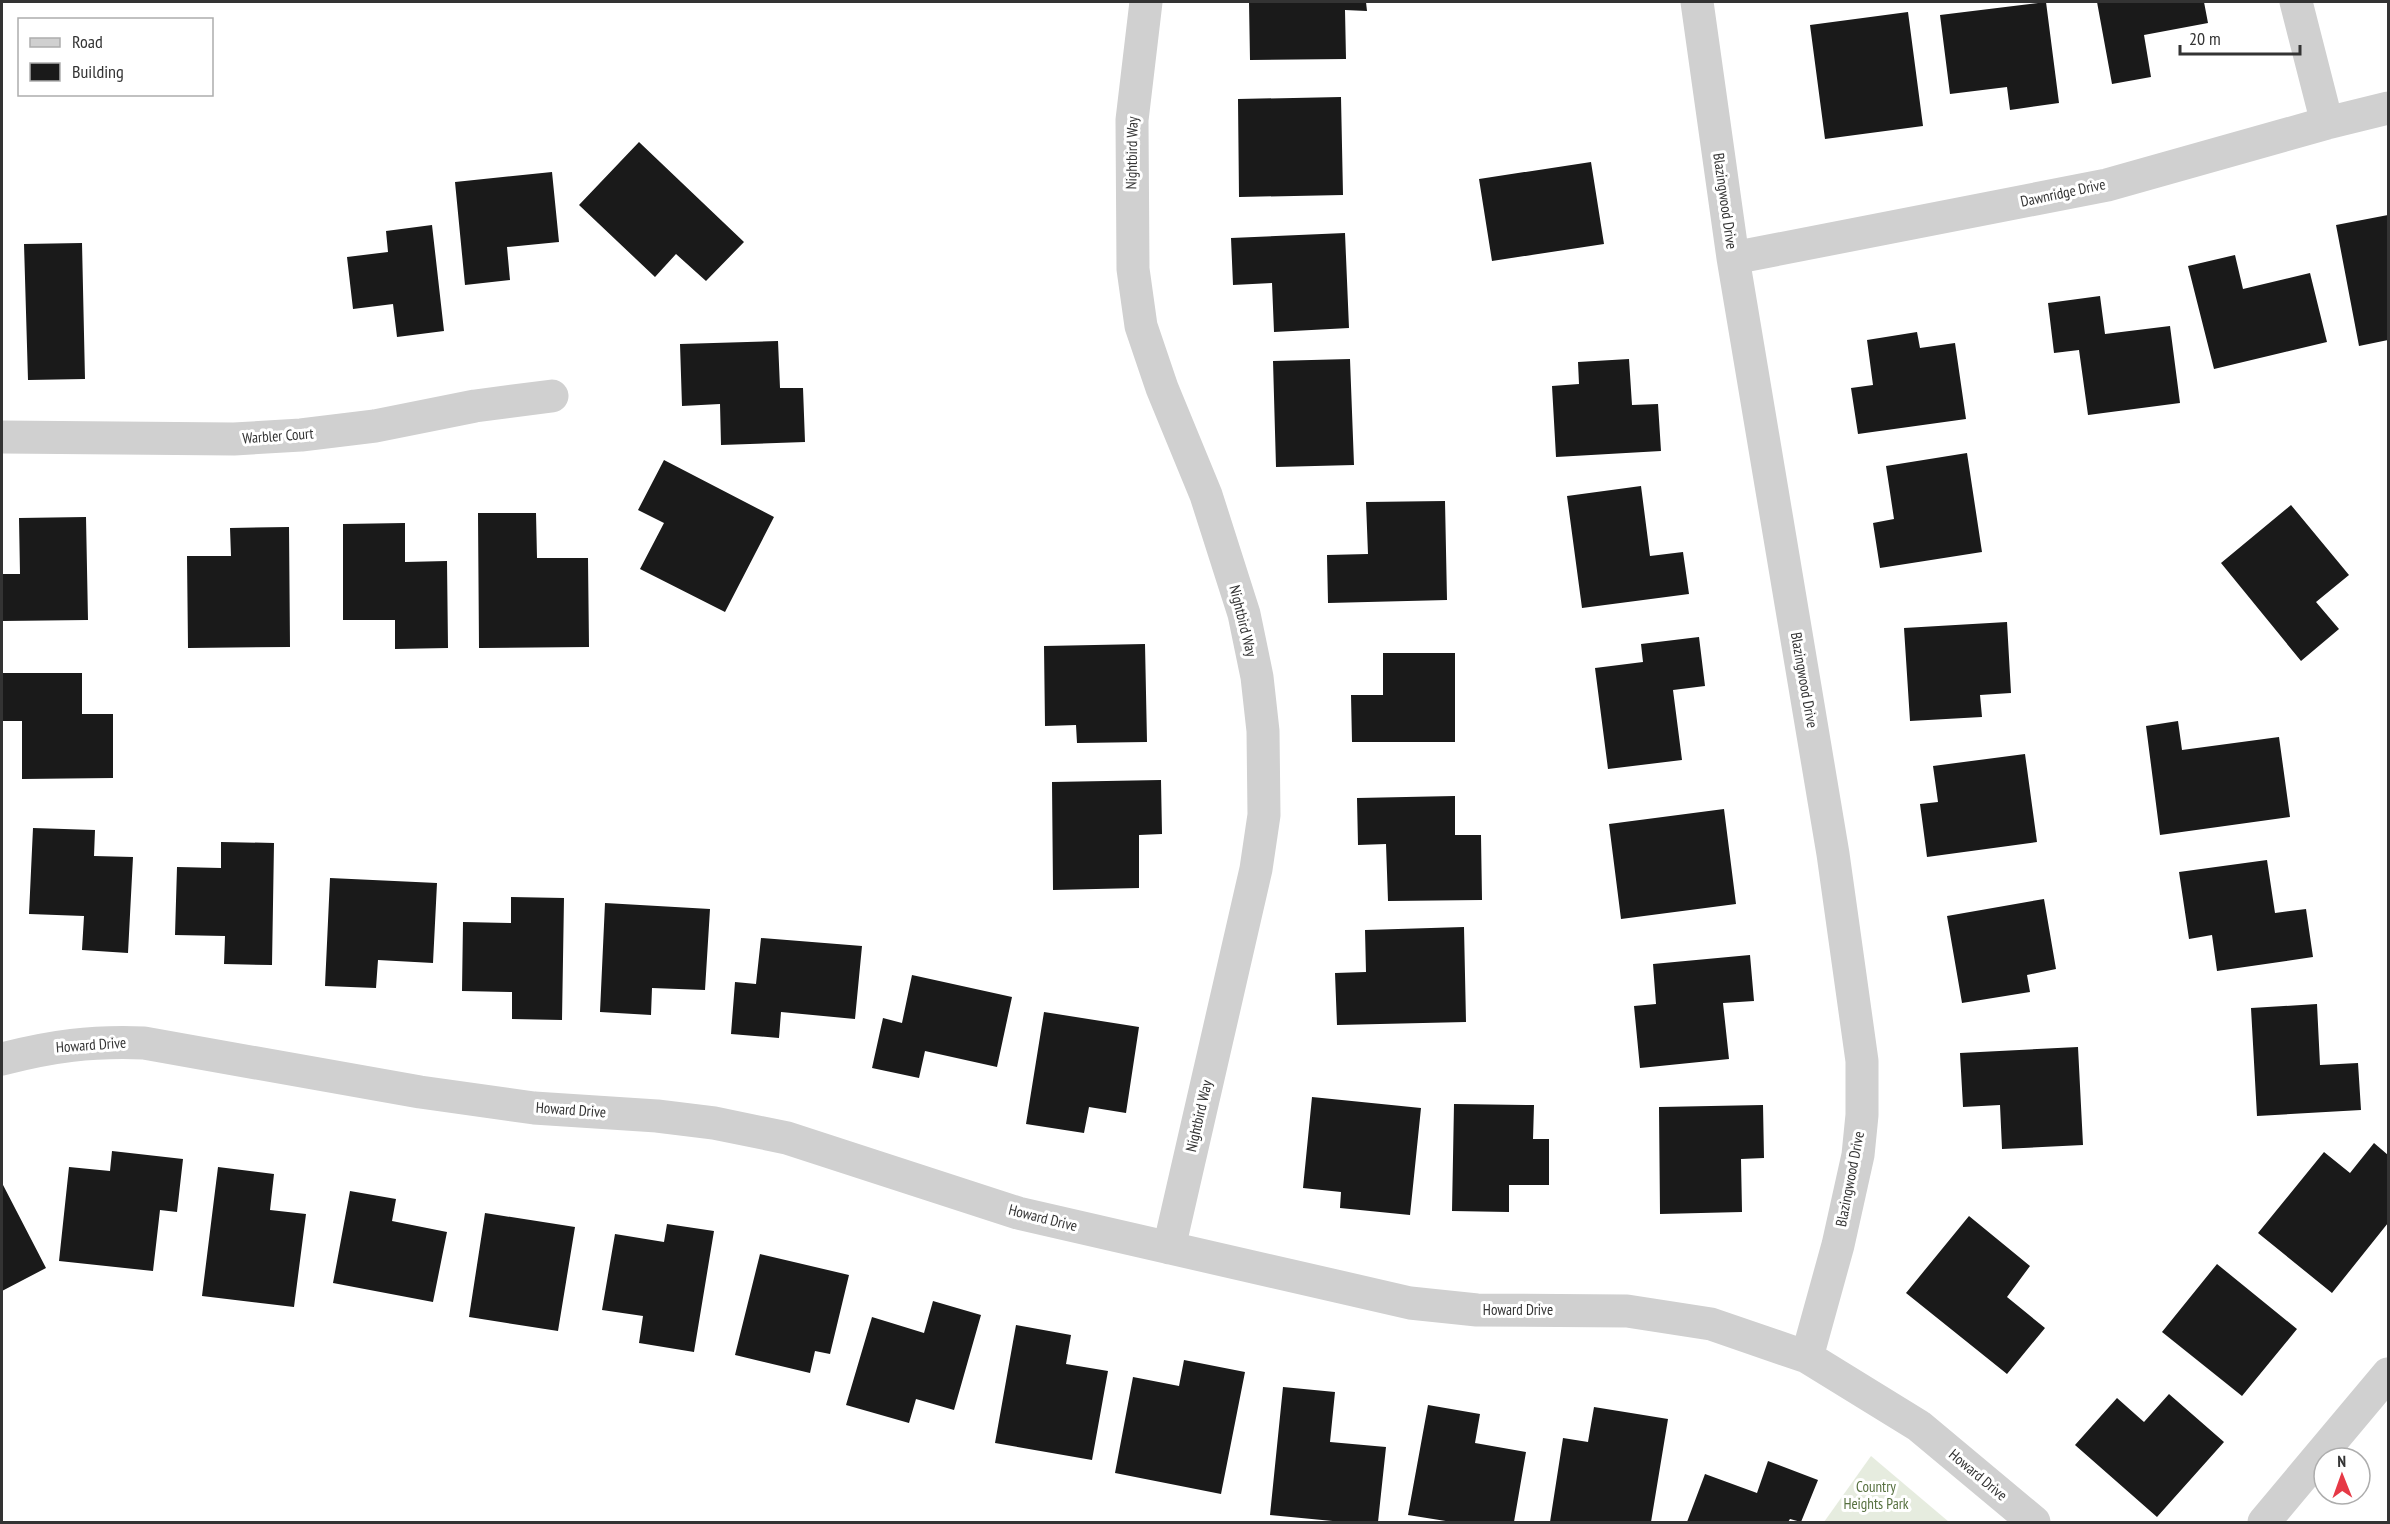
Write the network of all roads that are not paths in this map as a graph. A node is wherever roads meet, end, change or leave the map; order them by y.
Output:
1 (1146, 2) edge
2 (1697, 2) edge
3 (2296, 2) edge
4 (2388, 108) edge
5 (2327, 123) junction
6 (1733, 258) junction
7 (552, 396) dead end
8 (2, 437) edge
9 (2, 1059) edge
10 (1169, 1248) junction
11 (1807, 1357) junction
12 (2388, 1374) edge
13 (2034, 1522) edge
14 (2264, 1522) edge

1 - 10 street, Nightbird Way
2 - 6 street, Blazingwood Drive
3 - 5 street
4 - 5 street, Dawnridge Drive
5 - 6 street, Dawnridge Drive
6 - 11 street, Blazingwood Drive
7 - 8 street, Warbler Court
9 - 10 street, Howard Drive
10 - 11 street, Howard Drive
11 - 13 street, Howard Drive
12 - 14 street

